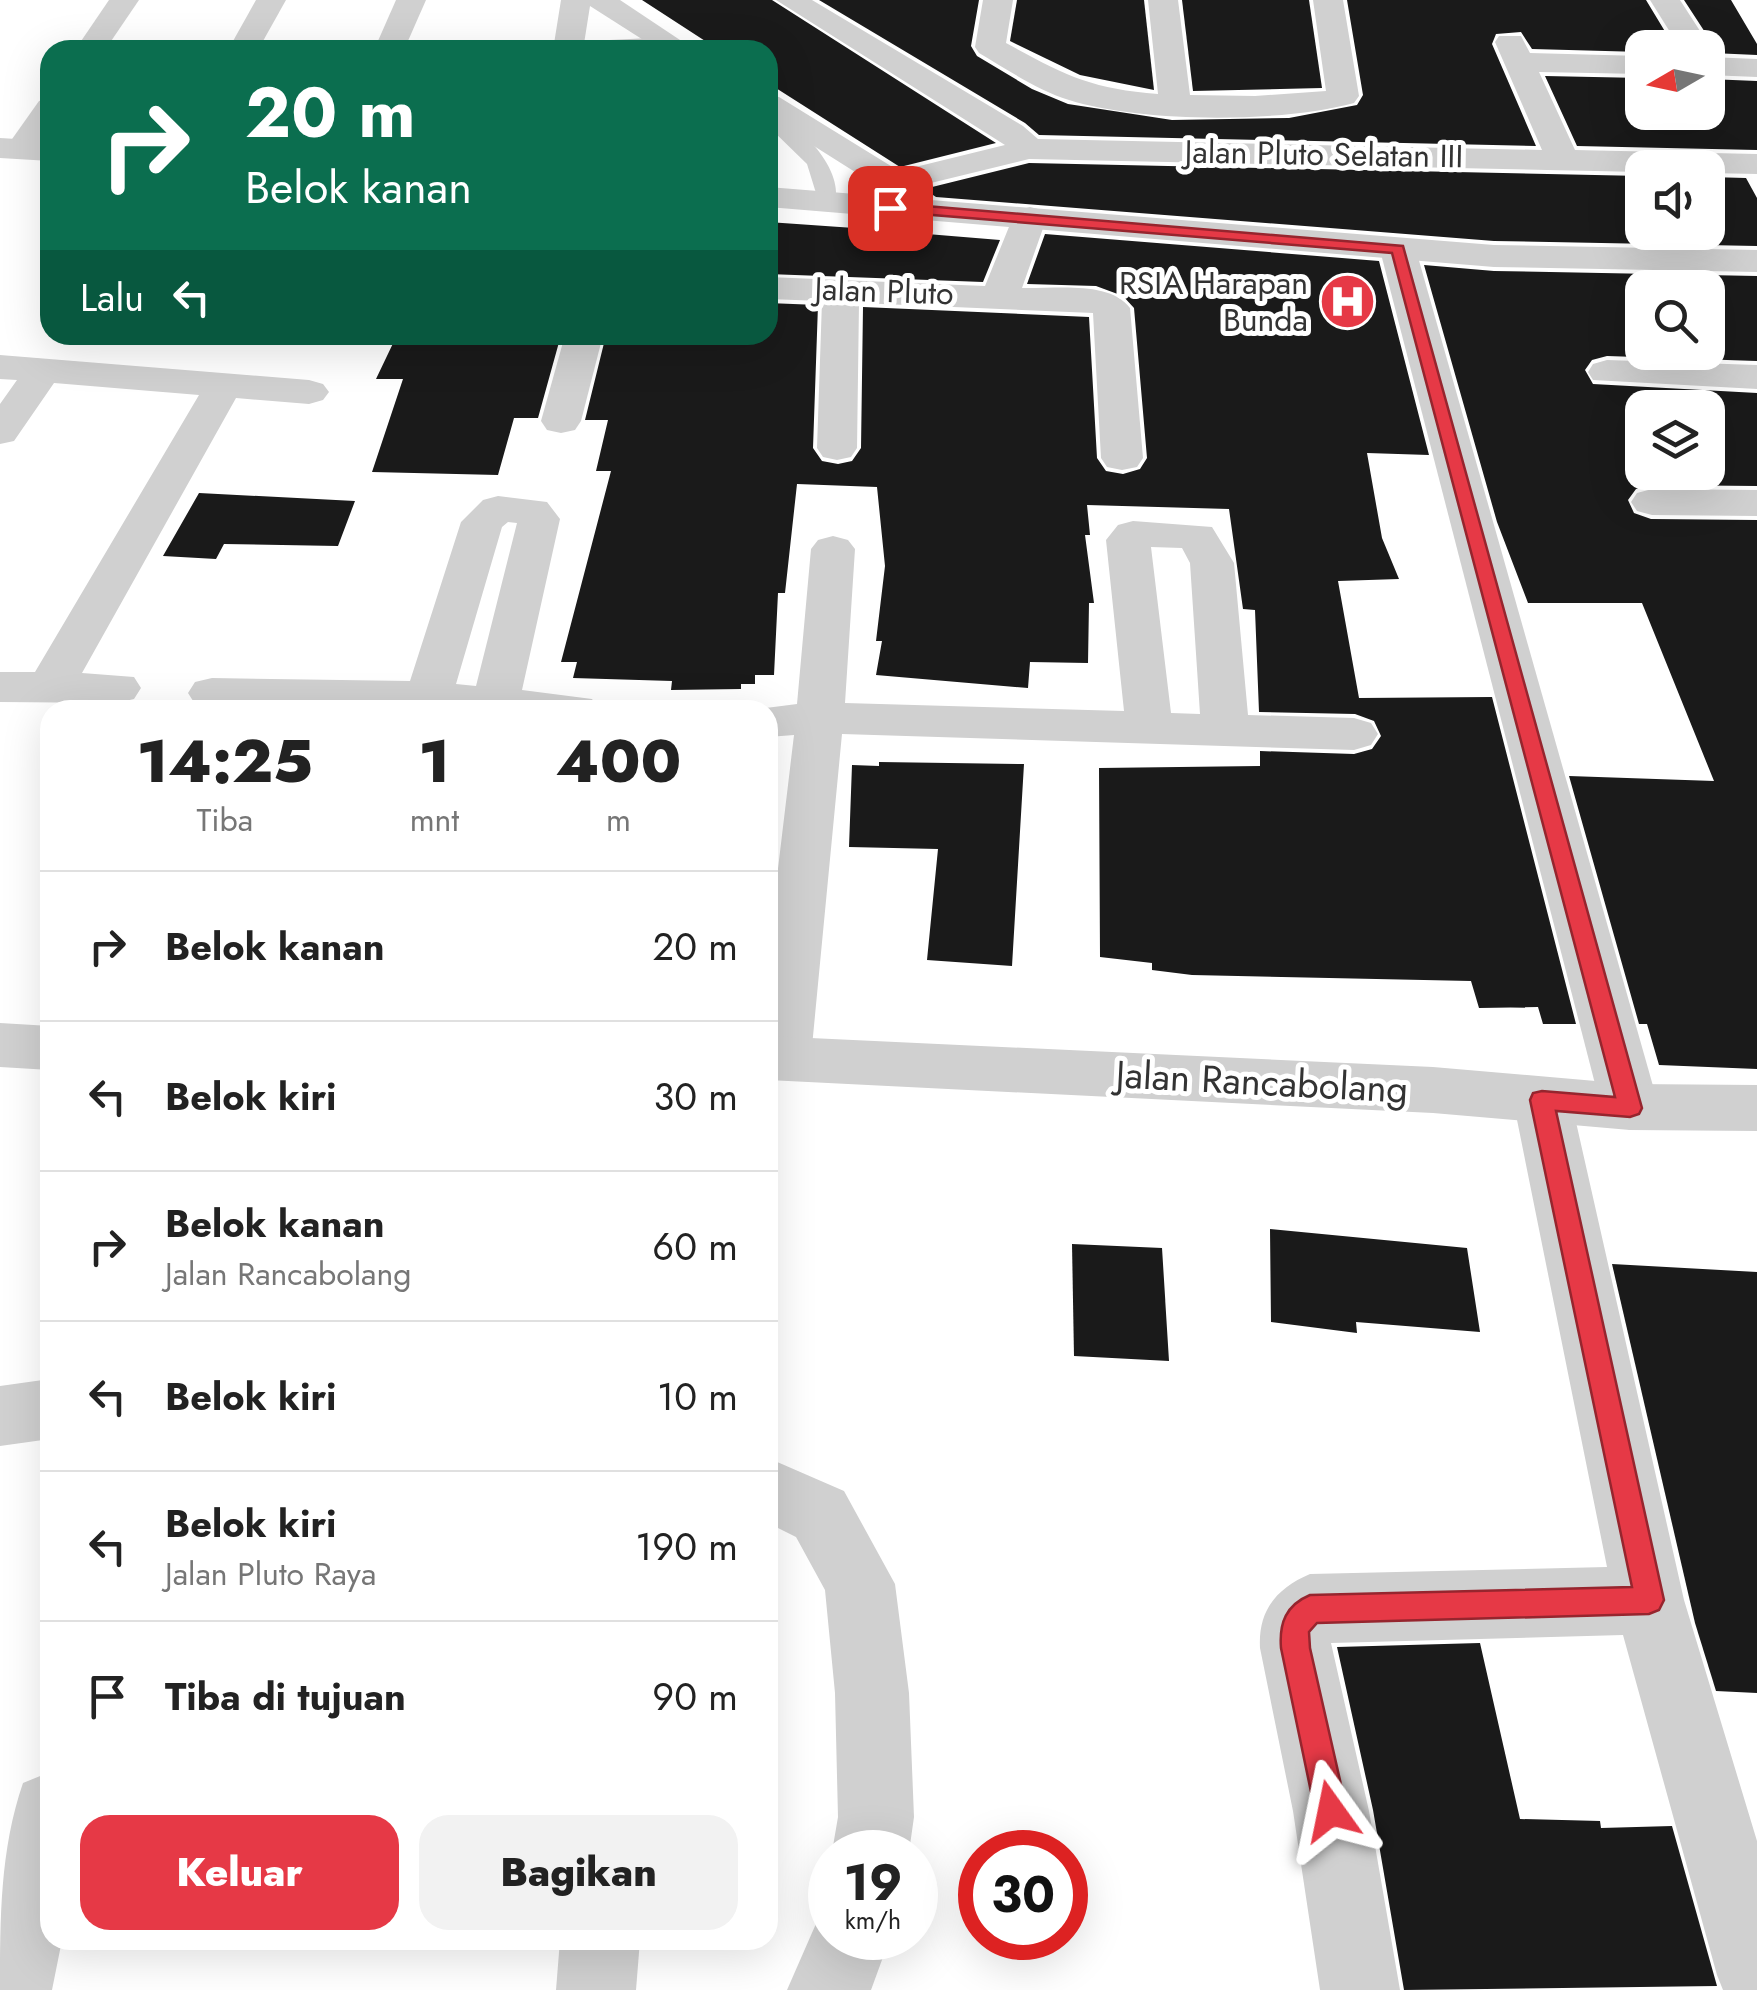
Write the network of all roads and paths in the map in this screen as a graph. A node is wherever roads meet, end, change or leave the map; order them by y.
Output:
1 (124, 0) edge
2 (271, 0) edge
3 (411, 0) edge
4 (791, 0) edge
5 (998, 0) edge
6 (1163, 0) edge
7 (1328, 0) edge
8 (1666, 0) edge
9 (602, 1) edge
10 (1685, 30) edge
11 (97, 40) edge
12 (248, 40) edge
13 (393, 40) edge
14 (574, 40) edge
15 (662, 40) edge
16 (1625, 62) edge
17 (1725, 67) edge
18 (1757, 68) edge
19 (1175, 104) junction
20 (778, 111) edge
21 (40, 124) edge
22 (778, 125) edge
23 (1029, 148) junction
24 (24, 149) edge
25 (1562, 158) junction
26 (1757, 164) edge
27 (890, 187) junction
28 (826, 191) junction
29 (778, 196) edge
30 (1030, 217) junction
31 (1398, 250) junction
32 (1757, 262) edge
33 (778, 288) edge
34 (841, 289) junction
35 (1000, 296) junction
36 (581, 345) edge
37 (0, 366) edge
38 (44, 370) junction
39 (1607, 372) dead end
40 (1757, 377) edge
41 (224, 385) junction
42 (309, 392) dead end
43 (561, 422) dead end
44 (0, 432) edge
45 (837, 448) dead end
46 (1122, 458) dead end
47 (1652, 502) dead end
48 (1757, 503) edge
49 (833, 549) dead end
50 (0, 687) edge
51 (117, 688) dead end
52 (49, 689) junction
53 (212, 693) dead end
54 (429, 698) junction
55 (448, 700) edge
56 (496, 700) edge
57 (794, 720) edge
58 (1150, 726) junction
59 (1225, 729) junction
60 (1354, 734) dead end
61 (778, 1005) edge
62 (0, 1045) edge
63 (40, 1047) edge
64 (778, 1058) edge
65 (1622, 1073) junction
66 (1542, 1100) junction
67 (1757, 1108) edge
68 (40, 1410) edge
69 (0, 1416) edge
70 (778, 1495) edge
71 (1649, 1600) junction
72 (874, 1830) edge
73 (40, 1857) edge
74 (599, 1950) edge
75 (842, 1960) edge
76 (1757, 1974) edge
77 (12, 1990) edge
78 (596, 1990) edge
79 (827, 1990) edge
80 (1360, 1990) edge

1 - 11 street
2 - 12 street
3 - 13 street
4 - 23 street
5 - 19 street
6 - 19 street
7 - 19 street
8 - 10 street
9 - 14 street
9 - 15 street
16 - 25 street
17 - 18 street
20 - 27 street
21 - 24 street
22 - 28 lane
23 - 25 street, Jalan Pluto Selatan III
23 - 27 street, Jalan Pluto Selatan III
25 - 26 street, Jalan Pluto Selatan III
27 - 28 street
27 - 30 street
28 - 29 street
30 - 31 street
30 - 35 street
31 - 32 street
31 - 65 street
33 - 34 street, Jalan Pluto
34 - 35 street, Jalan Pluto
34 - 45 street
35 - 46 street, Jalan Pluto
36 - 43 street
37 - 38 street
38 - 41 street
38 - 44 street
39 - 40 street
41 - 42 street
41 - 52 street
47 - 48 street
49 - 57 street
50 - 52 street
51 - 52 street
53 - 54 street
54 - 55 street
54 - 56 street
57 - 58 street
57 - 61 street
58 - 59 street
58 - 59 street
59 - 60 street
62 - 63 street
64 - 66 street, Jalan Rancabolang
65 - 66 street, Jalan Rancabolang
65 - 67 street, Jalan Rancabolang
66 - 71 street
68 - 69 street
70 - 72 street
71 - 76 street
71 - 80 street
73 - 77 street
74 - 78 street
75 - 79 street

